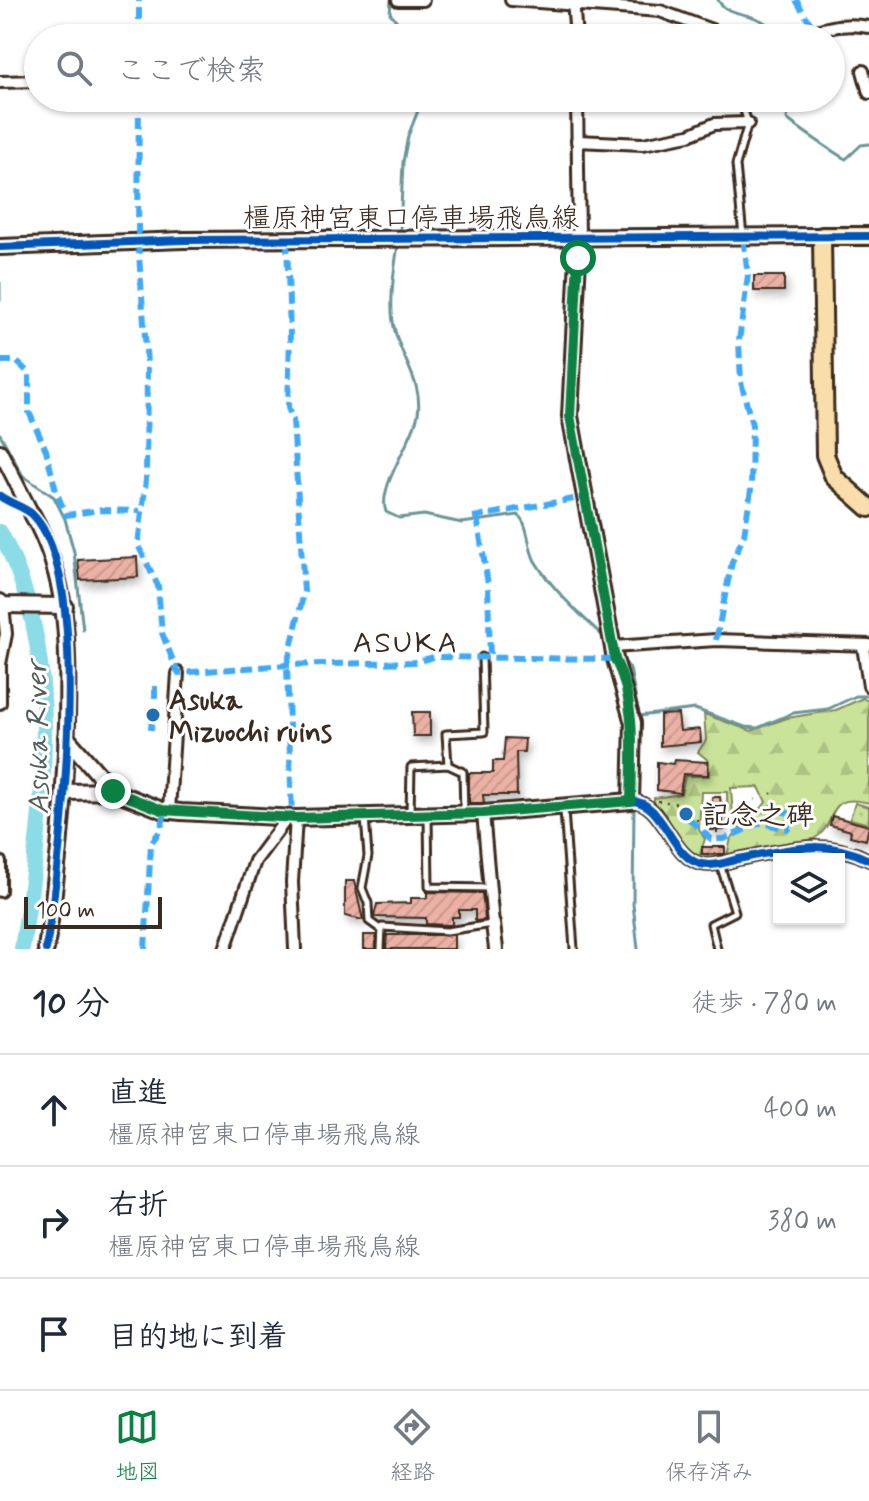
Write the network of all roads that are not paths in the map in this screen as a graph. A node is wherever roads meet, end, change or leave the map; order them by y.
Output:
1 (398, 0) edge
2 (423, 0) edge
3 (511, 0) edge
4 (574, 2) edge
5 (575, 24) edge
6 (695, 24) edge
7 (845, 25) edge
8 (869, 27) edge
9 (863, 71) dead end
10 (24, 81) edge
11 (0, 82) edge
12 (869, 93) edge
13 (577, 112) edge
14 (744, 112) edge
15 (748, 123) junction
16 (577, 141) junction
17 (822, 236) junction
18 (869, 236) edge
19 (743, 237) junction
20 (579, 238) junction
21 (0, 247) edge
22 (0, 451) edge
23 (869, 508) edge
24 (32, 514) joint
25 (4, 604) edge
26 (65, 606) junction
27 (866, 646) edge
28 (613, 647) junction
29 (482, 657) dead end
30 (0, 664) edge
31 (178, 673) dead end
32 (869, 686) edge
33 (0, 703) edge
34 (66, 737) junction
35 (448, 765) junction
36 (113, 791) junction
37 (66, 792) junction
38 (631, 801) junction
39 (564, 809) junction
40 (169, 810) junction
41 (483, 813) junction
42 (410, 814) junction
43 (428, 814) junction
44 (464, 814) junction
45 (365, 816) junction
46 (292, 818) junction
47 (869, 860) edge
48 (0, 862) edge
49 (720, 863) junction
50 (490, 888) junction
51 (0, 891) edge
52 (493, 924) junction
53 (380, 929) junction
54 (46, 949) edge
55 (225, 949) edge
56 (295, 949) edge
57 (381, 949) edge
58 (496, 949) edge
59 (574, 949) edge
60 (717, 949) edge

1 - 2 street
3 - 4 street
4 - 5 street
4 - 6 street
7 - 8 street
9 - 12 street
10 - 11 street
13 - 16 street
14 - 15 lane
15 - 16 street
15 - 19 lane
16 - 20 street
17 - 18 main road
17 - 19 main road, 橿原神宮東口停車場飛鳥線
17 - 23 main road
19 - 20 main road, 橿原神宮東口停車場飛鳥線
20 - 21 main road, 橿原神宮東口停車場飛鳥線
20 - 28 main road, 橿原神宮東口停車場飛鳥線
22 - 24 street
24 - 26 main road
25 - 26 main road
25 - 30 street
26 - 34 main road
27 - 28 street
27 - 32 street
28 - 38 main road, 橿原神宮東口停車場飛鳥線
29 - 35 lane
30 - 33 street
31 - 40 street
34 - 36 main road
34 - 37 main road
35 - 42 lane
35 - 44 lane
36 - 37 main road
36 - 40 main road
37 - 54 main road
38 - 39 main road
38 - 49 street
39 - 41 main road
39 - 59 lane
40 - 46 main road
41 - 44 main road
41 - 50 street
42 - 43 main road
42 - 45 main road
43 - 44 main road
43 - 50 lane
45 - 46 main road
45 - 53 lane
46 - 55 street
46 - 56 street
47 - 49 street
48 - 51 street
49 - 60 lane
50 - 52 street
52 - 53 lane
52 - 58 street
53 - 57 lane

